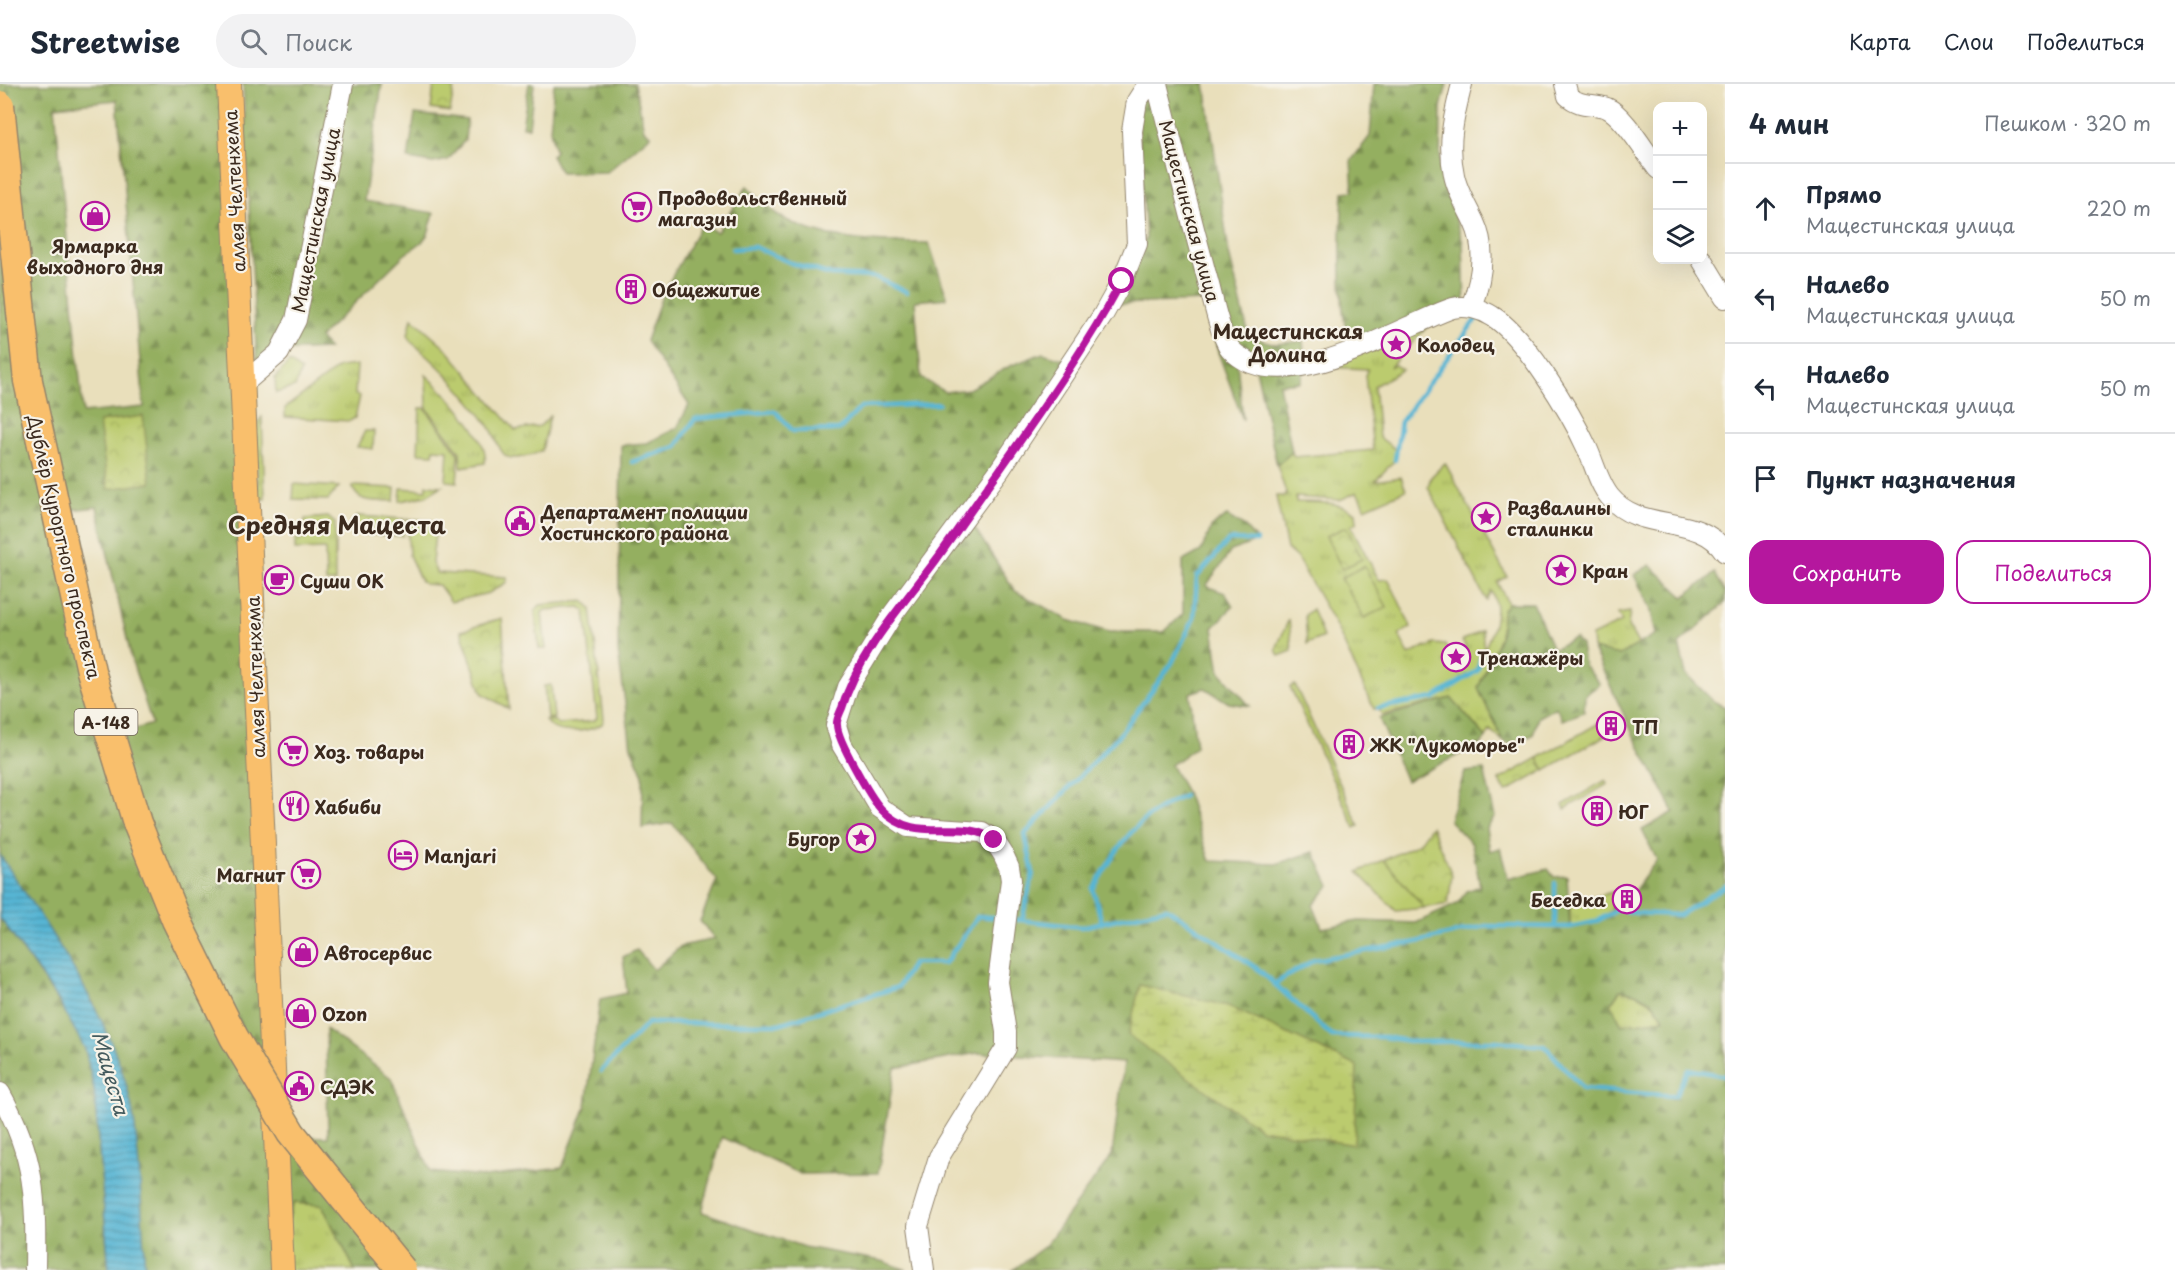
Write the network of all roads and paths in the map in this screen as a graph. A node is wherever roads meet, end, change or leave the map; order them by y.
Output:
1 (229, 84) edge
2 (343, 84) edge
3 (1148, 84) edge
4 (1157, 84) edge
5 (1462, 84) edge
6 (1565, 84) edge
7 (0, 105) edge
8 (1653, 163) edge
9 (1704, 264) edge
10 (1725, 298) edge
11 (1471, 307) junction
12 (243, 384) junction
13 (1725, 552) edge
14 (0, 1093) edge
15 (35, 1270) edge
16 (282, 1270) edge
17 (402, 1270) edge
18 (924, 1270) edge

1 - 12 main road, аллея Челтенхема
2 - 12 street, Мацестинская улица
3 - 18 street, Мацестинская улица
4 - 11 street, Мацестинская улица
5 - 11 street
6 - 8 street
7 - 17 highway, Дублёр Курортного проспекта / А-148, bridge
9 - 10 street
11 - 13 street
12 - 16 main road, аллея Челтенхема
14 - 15 street

